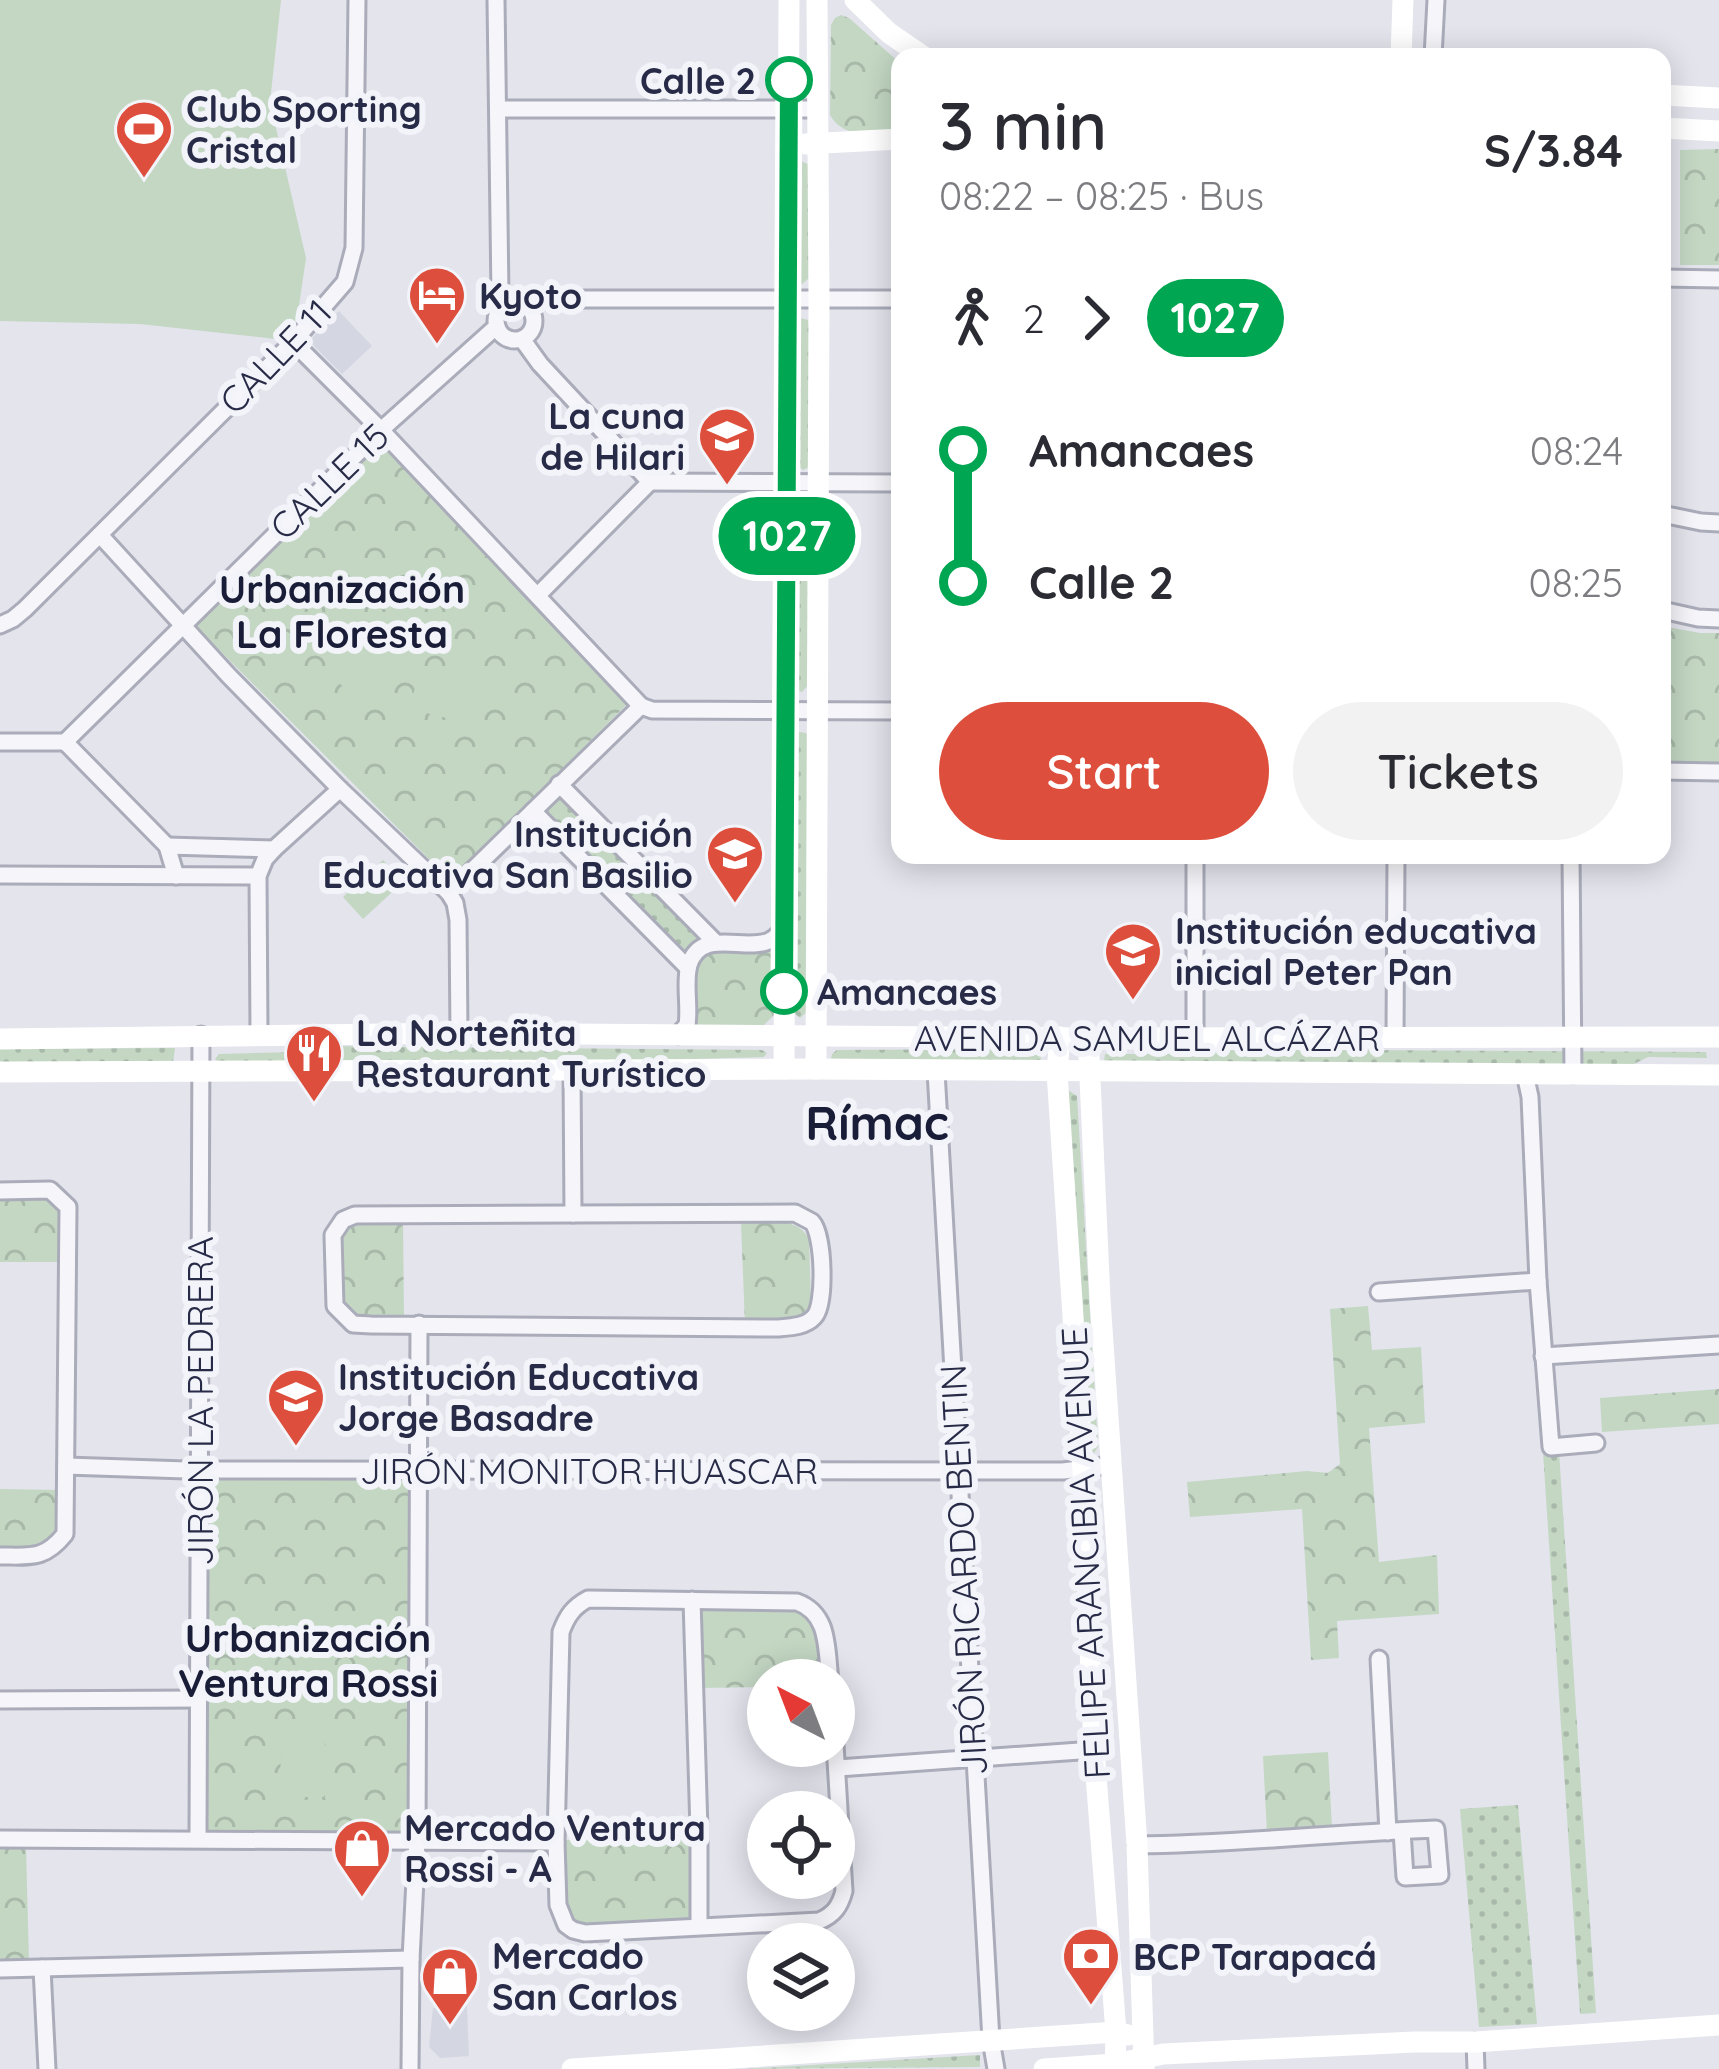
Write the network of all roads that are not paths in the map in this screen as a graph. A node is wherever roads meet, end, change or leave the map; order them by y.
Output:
1 (356, 0) edge
2 (496, 0) edge
3 (789, 0) edge
4 (817, 0) edge
5 (855, 0) edge
6 (1403, 0) edge
7 (1436, 0) edge
8 (911, 48) edge
9 (1401, 48) edge
10 (1433, 48) edge
11 (1671, 95) edge
12 (1719, 98) edge
13 (498, 109) junction
14 (789, 109) junction
15 (817, 110) junction
16 (1671, 128) edge
17 (1719, 131) edge
18 (891, 140) edge
19 (819, 144) junction
20 (788, 145) junction
21 (1671, 278) edge
22 (1719, 279) edge
23 (819, 298) junction
24 (788, 299) junction
25 (891, 299) edge
26 (502, 307) junction
27 (528, 307) junction
28 (497, 326) junction
29 (522, 339) junction
30 (293, 342) junction
31 (380, 430) junction
32 (787, 481) junction
33 (650, 482) junction
34 (818, 482) junction
35 (891, 483) edge
36 (1671, 516) edge
37 (1719, 523) edge
38 (100, 535) junction
39 (538, 595) junction
40 (1671, 612) edge
41 (1719, 619) edge
42 (0, 625) edge
43 (181, 626) junction
44 (641, 706) junction
45 (786, 710) junction
46 (818, 711) junction
47 (891, 711) edge
48 (0, 742) edge
49 (64, 742) junction
50 (1671, 771) edge
51 (1719, 772) edge
52 (559, 784) junction
53 (340, 789) junction
54 (532, 812) junction
55 (167, 847) junction
56 (274, 848) junction
57 (1195, 864) edge
58 (1396, 864) edge
59 (1571, 864) edge
60 (0, 875) edge
61 (176, 876) junction
62 (258, 876) junction
63 (449, 892) junction
64 (784, 928) junction
65 (716, 943) junction
66 (688, 968) junction
67 (459, 1033) junction
68 (679, 1034) junction
69 (201, 1035) junction
70 (260, 1035) junction
71 (816, 1035) junction
72 (784, 1036) junction
73 (1195, 1036) junction
74 (1573, 1036) junction
75 (1060, 1037) junction
76 (1396, 1037) junction
77 (1719, 1037) edge
78 (1088, 1038) junction
79 (0, 1039) edge
80 (784, 1069) junction
81 (816, 1069) junction
82 (572, 1071) junction
83 (936, 1071) junction
84 (1089, 1071) junction
85 (0, 1072) edge
86 (202, 1072) junction
87 (1057, 1072) junction
88 (1526, 1074) junction
89 (1574, 1075) junction
90 (1719, 1075) edge
91 (0, 1191) edge
92 (573, 1214) junction
93 (1538, 1281) junction
94 (1379, 1292) dead end
95 (419, 1324) junction
96 (1719, 1345) edge
97 (1544, 1356) junction
98 (1596, 1443) dead end
99 (66, 1466) junction
100 (1111, 1466) junction
101 (199, 1470) junction
102 (418, 1470) junction
103 (958, 1470) junction
104 (1083, 1470) junction
105 (0, 1556) edge
106 (692, 1600) junction
107 (827, 1659) edge
108 (1378, 1660) dead end
109 (200, 1699) junction
110 (0, 1700) edge
111 (1094, 1750) junction
112 (973, 1759) junction
113 (838, 1768) joint
114 (198, 1838) junction
115 (0, 1839) edge
116 (417, 1840) junction
117 (556, 1843) junction
118 (1136, 1845) junction
119 (699, 1927) junction
120 (411, 1959) junction
121 (35, 1968) junction
122 (0, 1969) edge
123 (1719, 2025) edge
124 (1116, 2032) junction
125 (991, 2040) junction
126 (1475, 2042) junction
127 (1148, 2055) edge
128 (1115, 2067) edge
129 (47, 2069) edge
130 (410, 2069) edge
131 (572, 2069) edge
132 (996, 2069) edge
133 (1044, 2069) edge
134 (1476, 2069) edge

1 - 30 street, CALLE 11
2 - 13 street
3 - 14 main road
4 - 15 main road
5 - 8 main road
6 - 9 main road
7 - 10 street
11 - 12 main road
13 - 14 street
13 - 26 street
14 - 15 street
14 - 20 main road
15 - 19 main road
16 - 17 main road
18 - 19 main road
19 - 20 main road
19 - 23 main road
20 - 24 main road
21 - 22 street
23 - 24 street
23 - 25 street
23 - 34 main road
24 - 27 street
24 - 32 main road
26 - 27 street
26 - 28 street
27 - 29 street
28 - 29 street
28 - 31 street, CALLE 15
29 - 33 street
30 - 31 street
30 - 38 street, CALLE 11
31 - 39 street
31 - 43 street, CALLE 15
32 - 33 street
32 - 34 street
32 - 45 main road
33 - 39 street
34 - 35 street
34 - 46 main road
36 - 37 street
38 - 42 street, CALLE 11
38 - 43 street
39 - 44 street
40 - 41 street
43 - 49 street, CALLE 15
43 - 53 street
44 - 45 street
44 - 52 street
45 - 46 street
45 - 64 main road
46 - 47 street
46 - 71 main road
48 - 49 street
49 - 55 street
50 - 51 street
52 - 54 street
52 - 65 street
53 - 56 street
53 - 63 street
54 - 63 street
54 - 66 street
55 - 56 street
55 - 61 street
56 - 62 street
57 - 73 street
58 - 76 street
59 - 74 street
60 - 61 street
61 - 62 street
62 - 70 street
63 - 67 street
64 - 65 street
64 - 72 main road
65 - 66 street
66 - 68 street
67 - 68 main road, AVENIDA SAMUEL ALCÁZAR
67 - 70 main road, AVENIDA SAMUEL ALCÁZAR
68 - 72 main road, AVENIDA SAMUEL ALCÁZAR
69 - 70 main road, AVENIDA SAMUEL ALCÁZAR
69 - 79 main road, AVENIDA SAMUEL ALCÁZAR
69 - 86 street, JIRÓN LA PEDRERA
71 - 72 main road, AVENIDA SAMUEL ALCÁZAR
71 - 75 main road, AVENIDA SAMUEL ALCÁZAR
71 - 81 main road
72 - 80 main road
73 - 76 main road, AVENIDA SAMUEL ALCÁZAR
73 - 78 main road, AVENIDA SAMUEL ALCÁZAR
74 - 76 main road, AVENIDA SAMUEL ALCÁZAR
74 - 77 main road, AVENIDA SAMUEL ALCÁZAR
74 - 89 street
75 - 78 main road, AVENIDA SAMUEL ALCÁZAR
75 - 87 main road, FELIPE ARANCIBIA AVENUE
78 - 84 main road, FELIPE ARANCIBIA AVENUE
80 - 81 main road, AVENIDA SAMUEL ALCÁZAR
80 - 82 main road, AVENIDA SAMUEL ALCÁZAR
81 - 83 main road, AVENIDA SAMUEL ALCÁZAR
82 - 86 main road, AVENIDA SAMUEL ALCÁZAR
82 - 92 street
83 - 87 main road, AVENIDA SAMUEL ALCÁZAR
83 - 103 street, JIRÓN RICARDO BENTIN
84 - 87 main road, AVENIDA SAMUEL ALCÁZAR
84 - 88 main road, AVENIDA SAMUEL ALCÁZAR
84 - 100 main road, FELIPE ARANCIBIA AVENUE
85 - 86 main road, AVENIDA SAMUEL ALCÁZAR
86 - 101 street, JIRÓN LA PEDRERA
87 - 104 main road, FELIPE ARANCIBIA AVENUE
88 - 89 main road, AVENIDA SAMUEL ALCÁZAR
88 - 93 street
89 - 90 main road, AVENIDA SAMUEL ALCÁZAR
91 - 99 street
92 - 95 street
92 - 95 street
93 - 94 street
93 - 97 street
95 - 102 street
96 - 97 street
97 - 98 street
99 - 101 street, JIRÓN MONITOR HUASCAR
99 - 105 street
100 - 104 street, JIRÓN MONITOR HUASCAR
100 - 118 main road, FELIPE ARANCIBIA AVENUE
101 - 102 street, JIRÓN MONITOR HUASCAR
101 - 109 street, JIRÓN LA PEDRERA
102 - 103 street, JIRÓN MONITOR HUASCAR
102 - 116 street
103 - 104 street, JIRÓN MONITOR HUASCAR
103 - 112 street, JIRÓN RICARDO BENTIN
104 - 111 main road, FELIPE ARANCIBIA AVENUE
106 - 107 street
106 - 117 street
106 - 119 street
108 - 118 street
109 - 110 street
109 - 114 street, JIRÓN LA PEDRERA
111 - 112 street
111 - 124 main road, FELIPE ARANCIBIA AVENUE
112 - 113 street
112 - 125 street, JIRÓN RICARDO BENTIN
113 - 119 street
114 - 115 street
114 - 116 street
116 - 117 street
116 - 120 street
117 - 119 street
118 - 127 main road, FELIPE ARANCIBIA AVENUE
120 - 121 street
120 - 130 street
121 - 122 street
121 - 129 street
123 - 126 main road
124 - 125 main road
124 - 127 main road
124 - 128 main road, FELIPE ARANCIBIA AVENUE
125 - 131 main road
125 - 132 street, JIRÓN RICARDO BENTIN
126 - 127 main road
126 - 134 street
127 - 128 main road
128 - 133 main road

